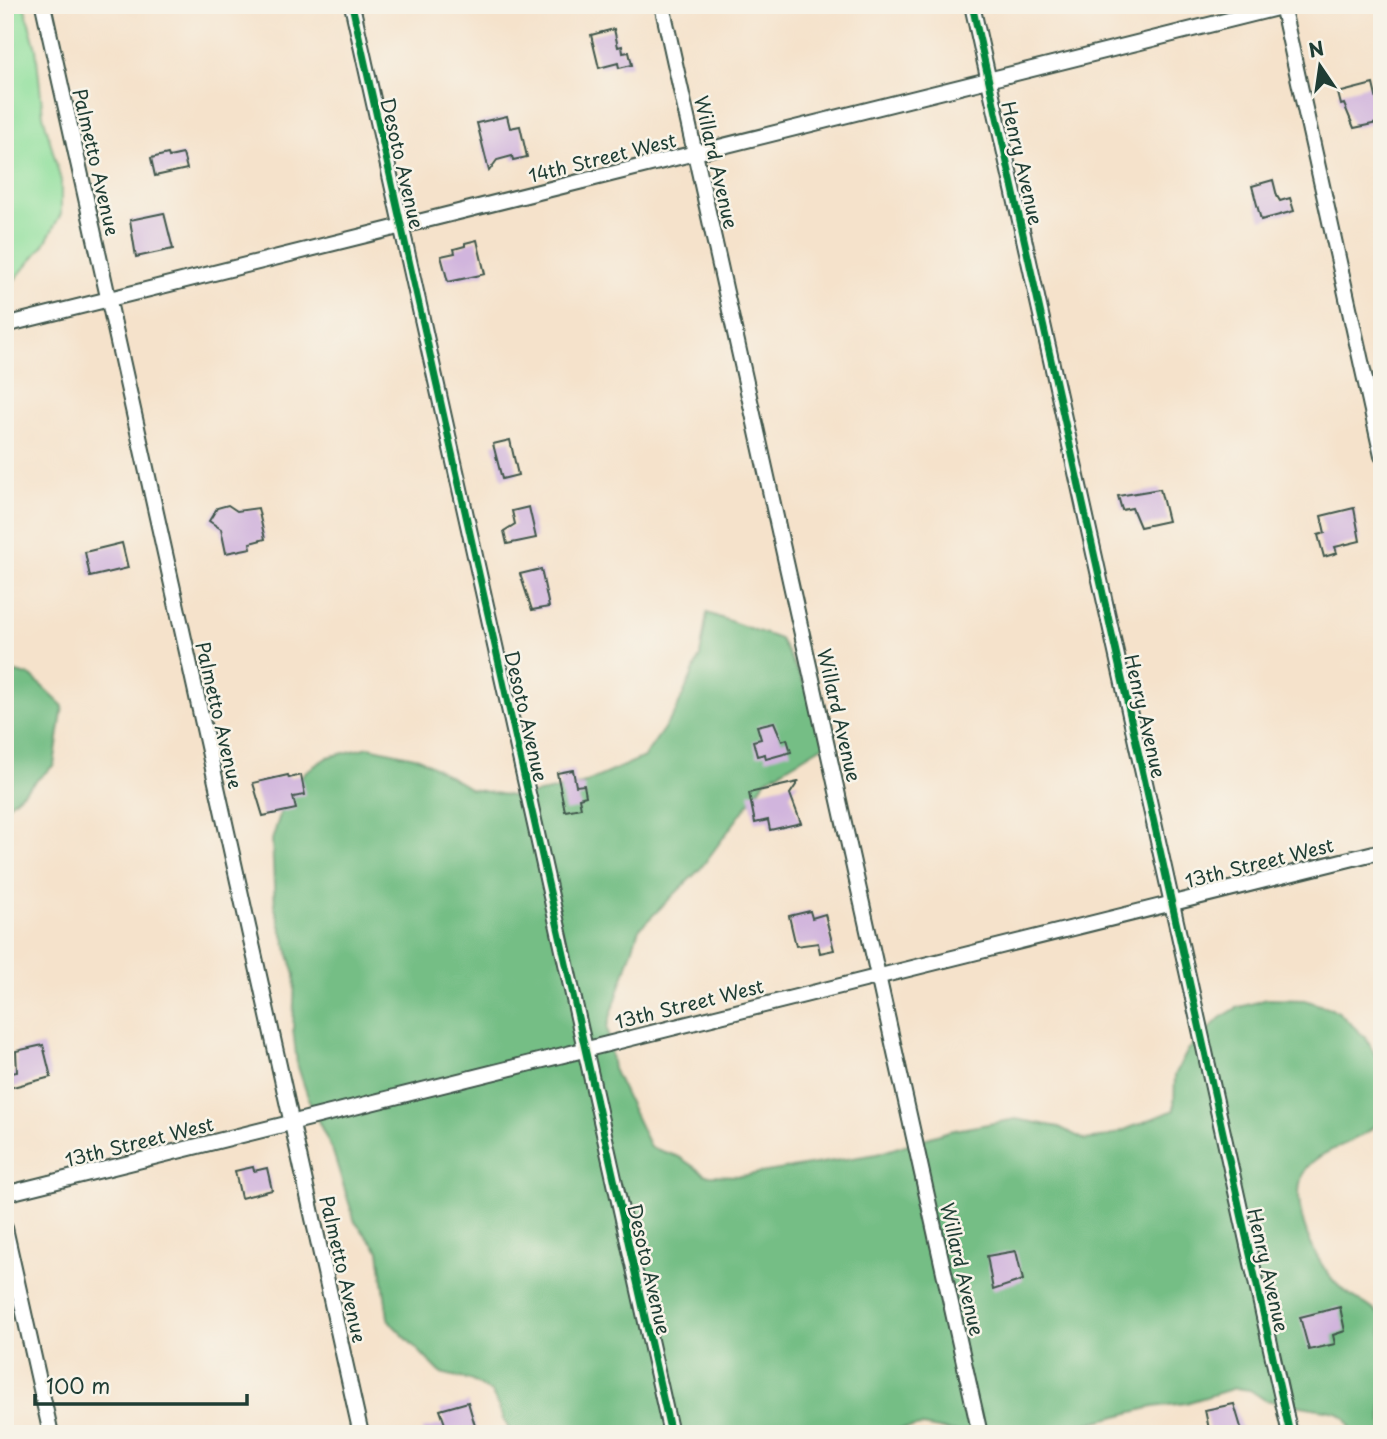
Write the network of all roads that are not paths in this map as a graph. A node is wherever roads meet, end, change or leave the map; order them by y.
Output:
1 (43, 5) edge
2 (352, 5) edge
3 (662, 5) edge
4 (972, 5) edge
5 (1284, 6) edge
6 (989, 80) junction
7 (696, 153) junction
8 (402, 226) junction
9 (108, 299) junction
10 (5, 325) edge
11 (1382, 456) edge
12 (1382, 851) edge
13 (1171, 903) junction
14 (878, 976) junction
15 (585, 1049) junction
16 (291, 1123) junction
17 (5, 1194) edge
18 (5, 1228) edge
19 (51, 1434) edge
20 (361, 1434) edge
21 (671, 1434) edge
22 (980, 1434) edge
23 (1290, 1434) edge

1 - 9 street, Palmetto Avenue
2 - 8 street, Desoto Avenue
3 - 7 street, Willard Avenue
4 - 6 street, Henry Avenue
5 - 6 street, 14th Street West
5 - 11 street
6 - 7 street, 14th Street West
6 - 13 street, Henry Avenue
7 - 8 street, 14th Street West
7 - 14 street, Willard Avenue
8 - 9 street, 14th Street West
8 - 15 street, Desoto Avenue
9 - 10 street, 14th Street West
9 - 16 street, Palmetto Avenue
12 - 13 street, 13th Street West
13 - 14 street, 13th Street West
13 - 23 street, Henry Avenue
14 - 15 street, 13th Street West
14 - 22 street, Willard Avenue
15 - 16 street, 13th Street West
15 - 21 street, Desoto Avenue
16 - 17 street, 13th Street West
16 - 20 street, Palmetto Avenue
18 - 19 street

